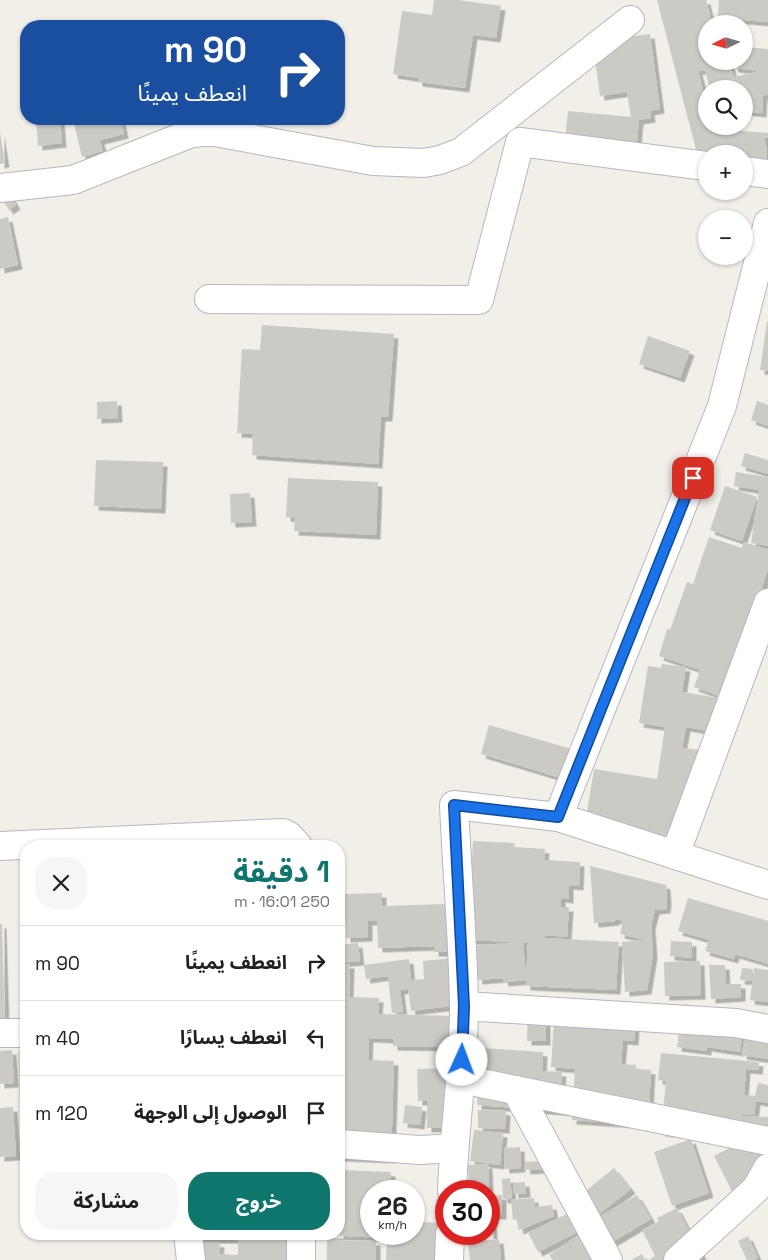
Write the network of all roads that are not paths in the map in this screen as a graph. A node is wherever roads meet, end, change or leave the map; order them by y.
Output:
1 (630, 20) dead end
2 (698, 165) edge
3 (753, 172) edge
4 (768, 174) edge
5 (0, 188) edge
6 (768, 223) edge
7 (209, 299) dead end
8 (768, 604) edge
9 (558, 817) junction
10 (142, 840) edge
11 (293, 840) edge
12 (20, 845) edge
13 (0, 846) edge
14 (675, 855) junction
15 (768, 885) edge
16 (464, 1006) junction
17 (768, 1028) edge
18 (0, 1033) edge
19 (20, 1033) edge
20 (461, 1079) junction
21 (516, 1090) junction
22 (768, 1141) edge
23 (345, 1144) edge
24 (454, 1148) junction
25 (768, 1168) edge
26 (453, 1180) edge
27 (189, 1240) edge
28 (301, 1240) edge
29 (450, 1245) edge
30 (191, 1260) edge
31 (300, 1260) edge
32 (449, 1260) edge
33 (608, 1260) edge
34 (678, 1260) edge

1 - 5 street
2 - 7 street
3 - 4 street
6 - 9 street
8 - 14 street
9 - 14 street
9 - 16 street
10 - 11 street
12 - 13 street
14 - 15 street
16 - 17 street
16 - 20 street
18 - 19 street
20 - 21 street
20 - 24 street
21 - 22 street
21 - 33 street
23 - 24 street
24 - 26 street
25 - 34 street
27 - 30 street
28 - 31 street
29 - 32 street

